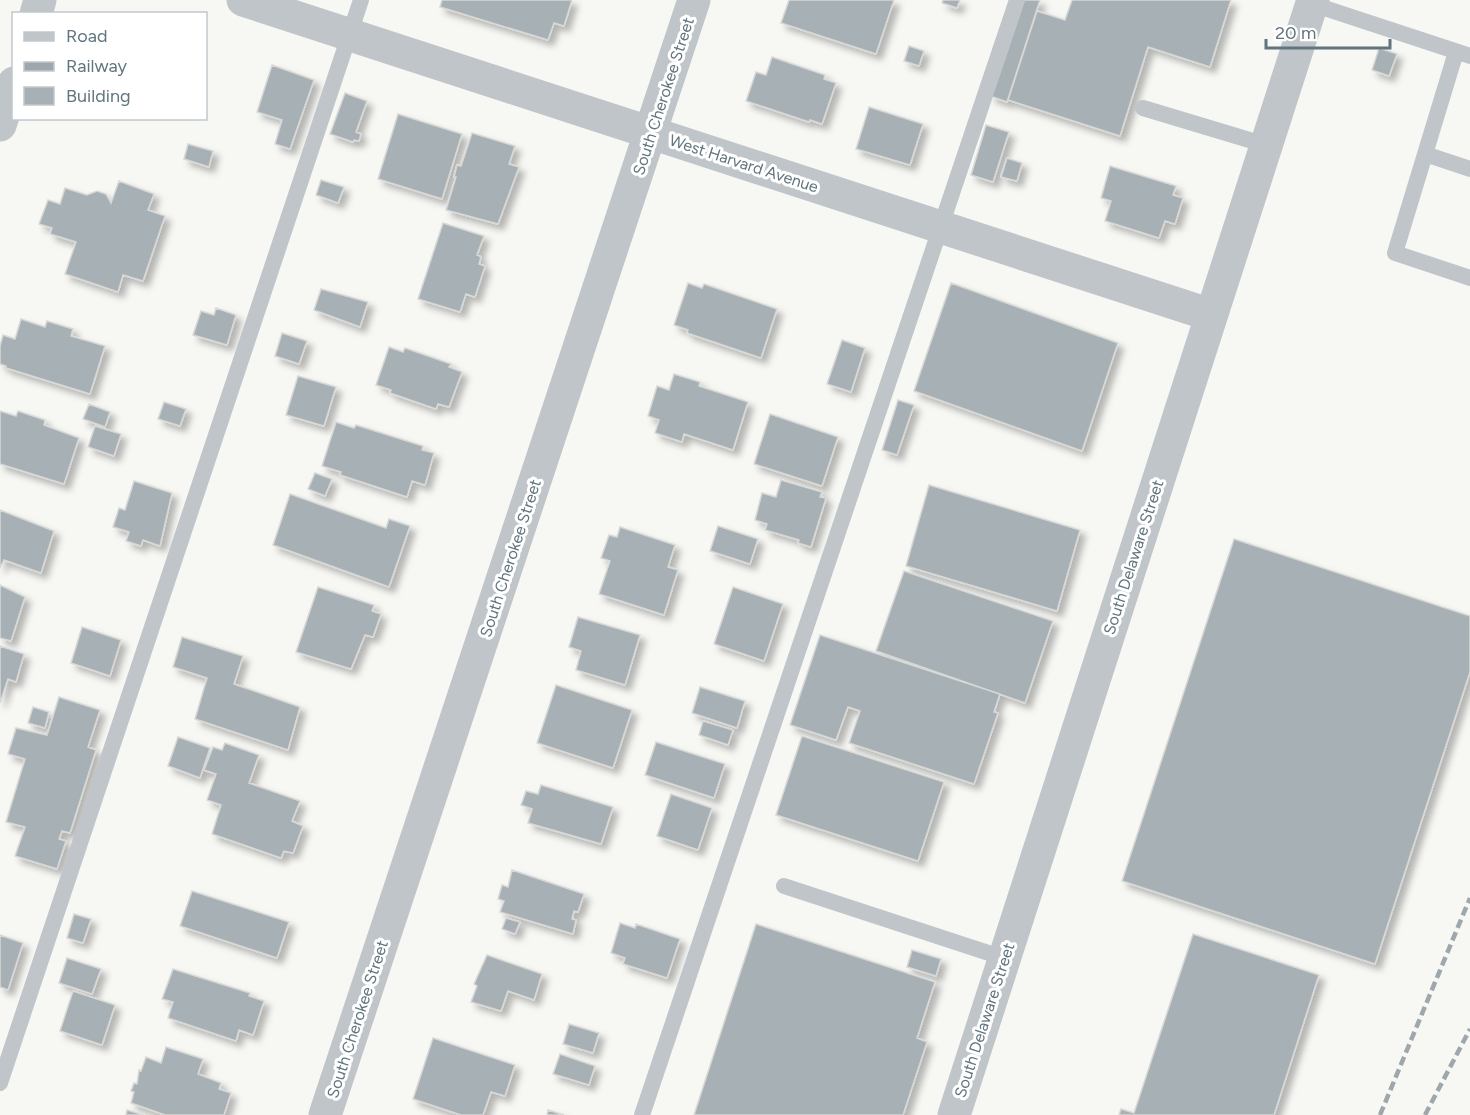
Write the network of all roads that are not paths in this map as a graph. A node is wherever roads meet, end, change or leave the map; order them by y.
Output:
1 (243, 0) edge
2 (361, 0) edge
3 (694, 0) edge
4 (1017, 0) edge
5 (1313, 2) edge
6 (350, 35) junction
7 (1463, 54) edge
8 (12, 89) edge
9 (1143, 108) dead end
10 (0, 125) edge
11 (652, 133) junction
12 (1266, 145) junction
13 (1425, 154) junction
14 (1470, 169) edge
15 (942, 227) junction
16 (1470, 278) edge
17 (1211, 315) junction
18 (784, 886) dead end
19 (1004, 958) junction
20 (0, 1083) edge
21 (325, 1115) edge
22 (642, 1115) edge
23 (954, 1115) edge

1 - 6 street, West Harvard Avenue
2 - 6 lane
3 - 11 street, South Cherokee Street
4 - 15 lane
5 - 7 lane
5 - 12 street, South Delaware Street
6 - 11 street, West Harvard Avenue
6 - 20 lane
7 - 13 lane
8 - 10 street
9 - 12 lane
11 - 15 street, West Harvard Avenue
11 - 21 street, South Cherokee Street
12 - 17 street, South Delaware Street
13 - 14 lane
13 - 16 lane
15 - 17 street, West Harvard Avenue
15 - 22 lane
17 - 19 street, South Delaware Street
18 - 19 lane
19 - 23 street, South Delaware Street

